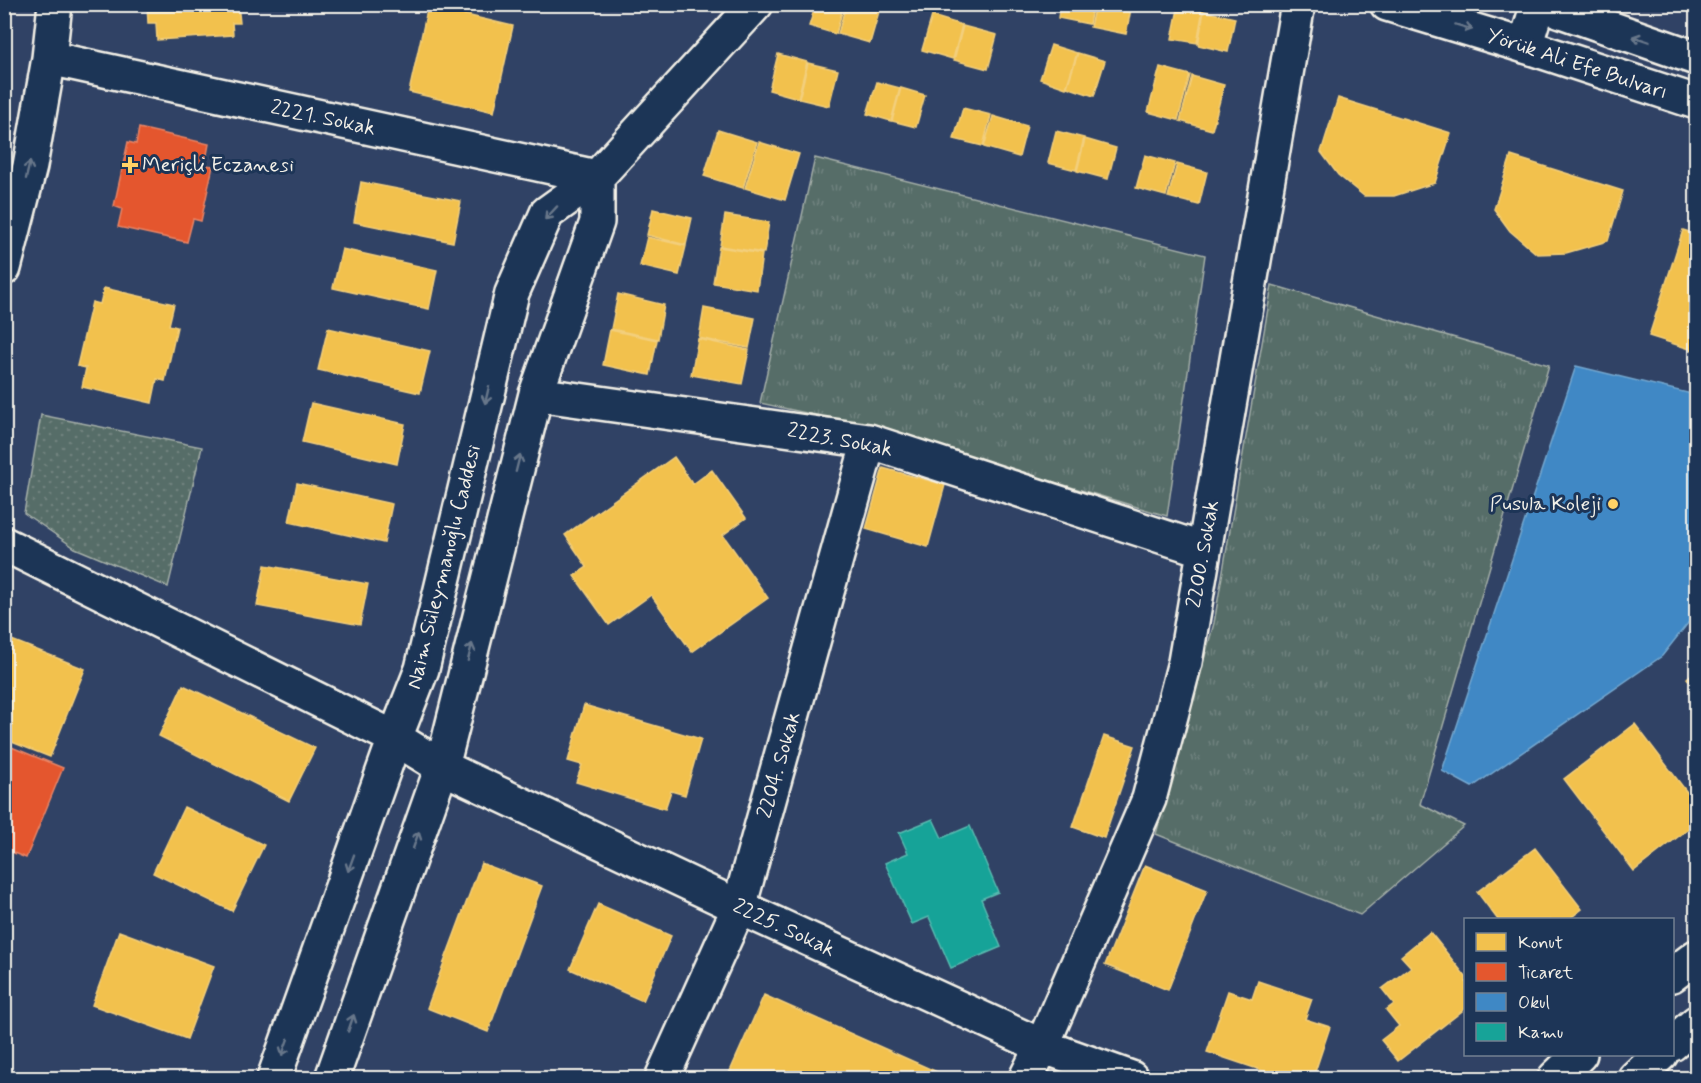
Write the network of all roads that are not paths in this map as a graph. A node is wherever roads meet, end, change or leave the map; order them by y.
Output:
1 (55, 4) edge
2 (756, 4) edge
3 (1298, 4) edge
4 (1388, 4) edge
5 (1540, 4) edge
6 (1525, 46) junction
7 (49, 58) junction
8 (1696, 58) edge
9 (1696, 102) edge
10 (597, 177) junction
11 (4, 268) edge
12 (536, 394) junction
13 (869, 441) junction
14 (4, 544) edge
15 (1204, 550) junction
16 (395, 738) junction
17 (442, 767) junction
18 (739, 908) junction
19 (1696, 957) edge
20 (1674, 974) edge
21 (1696, 1023) edge
22 (1674, 1042) edge
23 (1042, 1046) junction
24 (1578, 1056) edge
25 (1659, 1056) edge
26 (274, 1078) edge
27 (332, 1078) edge
28 (662, 1078) edge
29 (1026, 1078) edge
30 (1131, 1078) edge
31 (1555, 1078) edge
32 (1635, 1078) edge

1 - 7 street
2 - 10 street, Naim Süleymanoğlu Caddesi
3 - 15 street, 2200. Sokak
4 -> 6 street, Yörük Ali Efe Bulvarı
5 - 6 street
8 -> 5 street, Yörük Ali Efe Bulvarı
6 - 9 street, Yörük Ali Efe Bulvarı
7 - 10 street, 2221. Sokak
11 -> 7 street
10 - 12 street
10 -> 16 street, Naim Süleymanoğlu Caddesi
12 - 13 street, 2223. Sokak
17 -> 12 street
13 - 15 street, 2223. Sokak
13 - 18 street, 2204. Sokak
14 - 16 street, 2225. Sokak
15 - 23 street, 2200. Sokak
16 - 17 street, 2225. Sokak
16 -> 26 street, Naim Süleymanoğlu Caddesi
17 - 18 street, 2225. Sokak
27 -> 17 street
18 - 23 street, 2225. Sokak
18 - 28 street, 2204. Sokak
19 - 20 street
21 - 22 street
23 - 29 street, 2200. Sokak
23 - 30 street, 2225. Sokak
24 - 31 street
25 - 32 street

